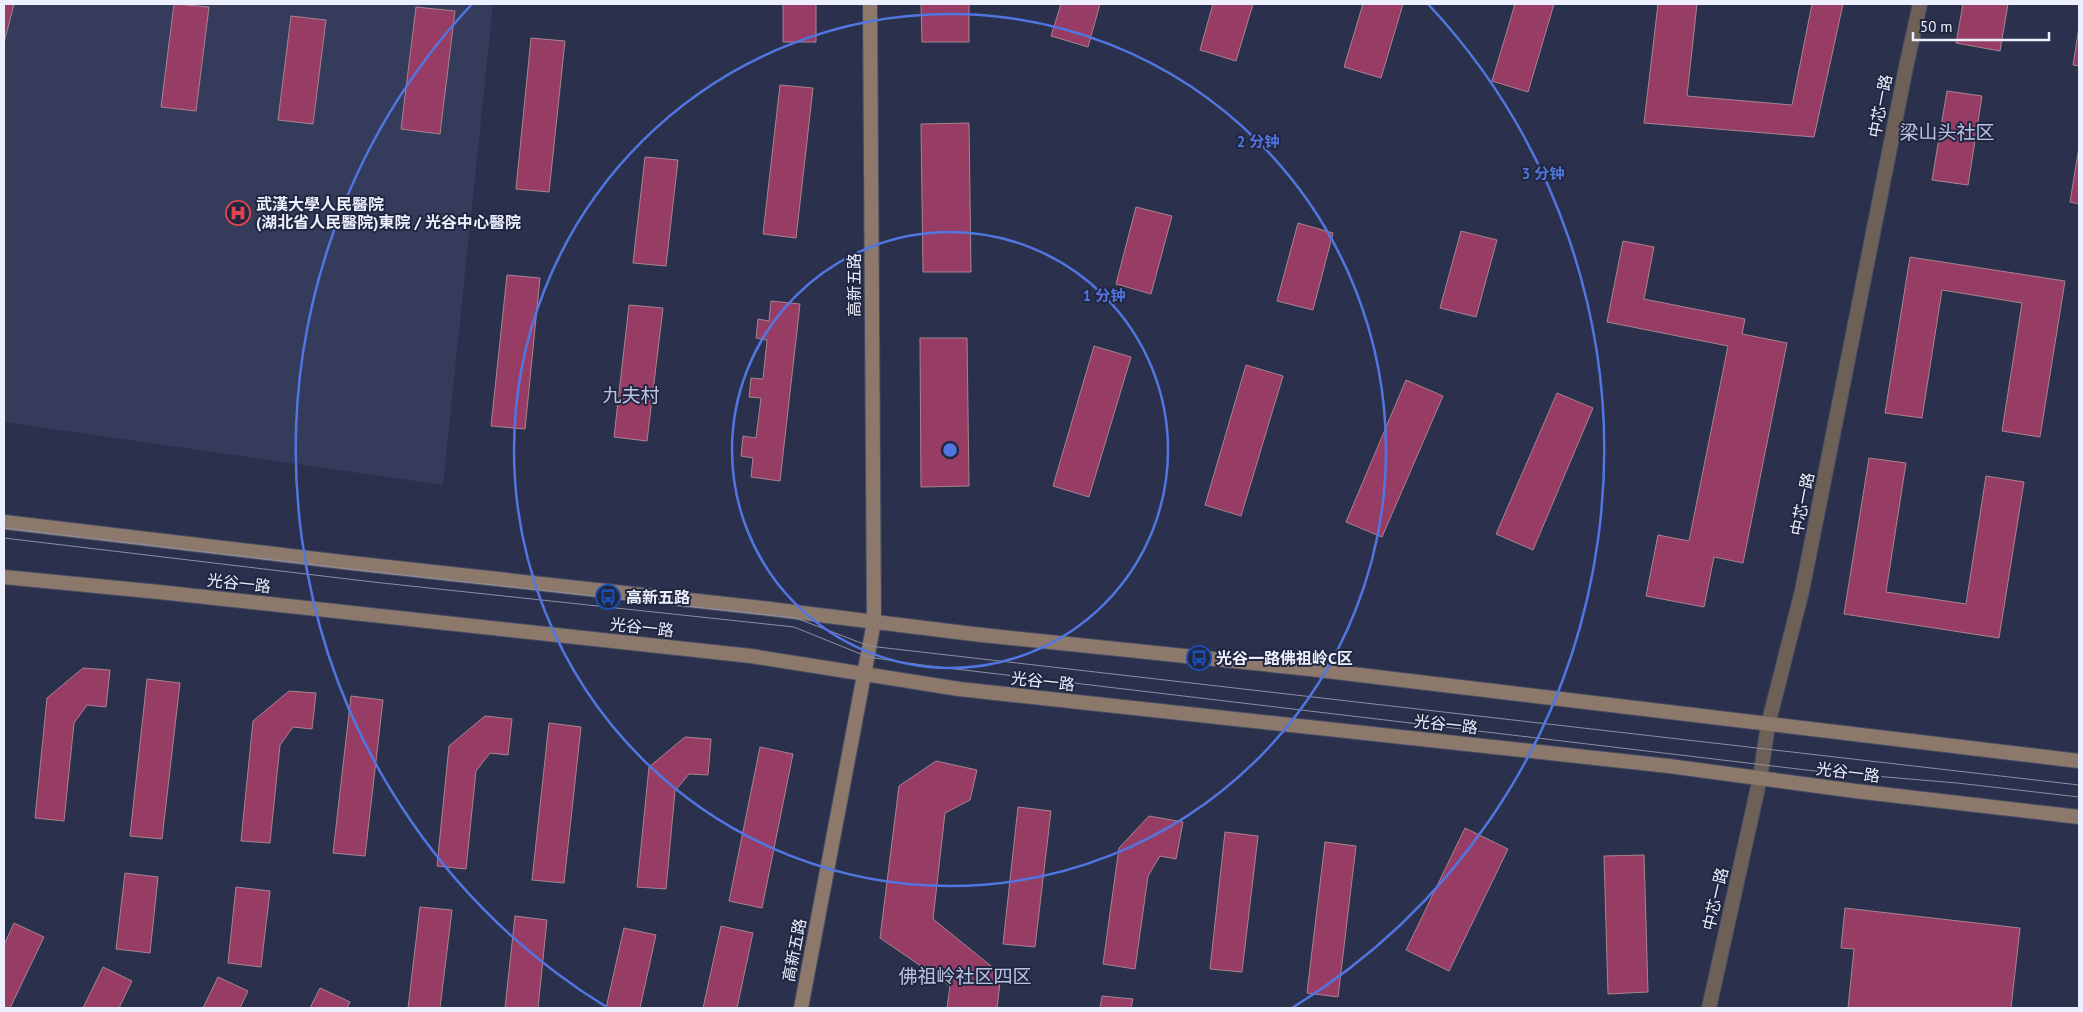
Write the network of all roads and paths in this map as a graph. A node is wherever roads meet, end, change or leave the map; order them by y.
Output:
1 (870, 4) edge
2 (1920, 4) edge
3 (4, 522) edge
4 (4, 577) edge
5 (874, 622) junction
6 (865, 674) junction
7 (1768, 725) junction
8 (2079, 761) edge
9 (1760, 778) junction
10 (2079, 816) edge
11 (801, 1008) edge
12 (1709, 1008) edge

1 - 5 main road, 高新五路
2 - 7 street, 中芯一路
3 - 5 main road, 光谷一路
4 - 6 main road, 光谷一路
5 - 6 main road, 高新五路
5 - 7 main road, 光谷一路
6 - 9 main road, 光谷一路
6 - 11 main road, 高新五路
7 - 8 main road, 光谷一路
7 - 9 street, 中芯一路
9 - 10 main road, 光谷一路
9 - 12 street, 中芯一路

